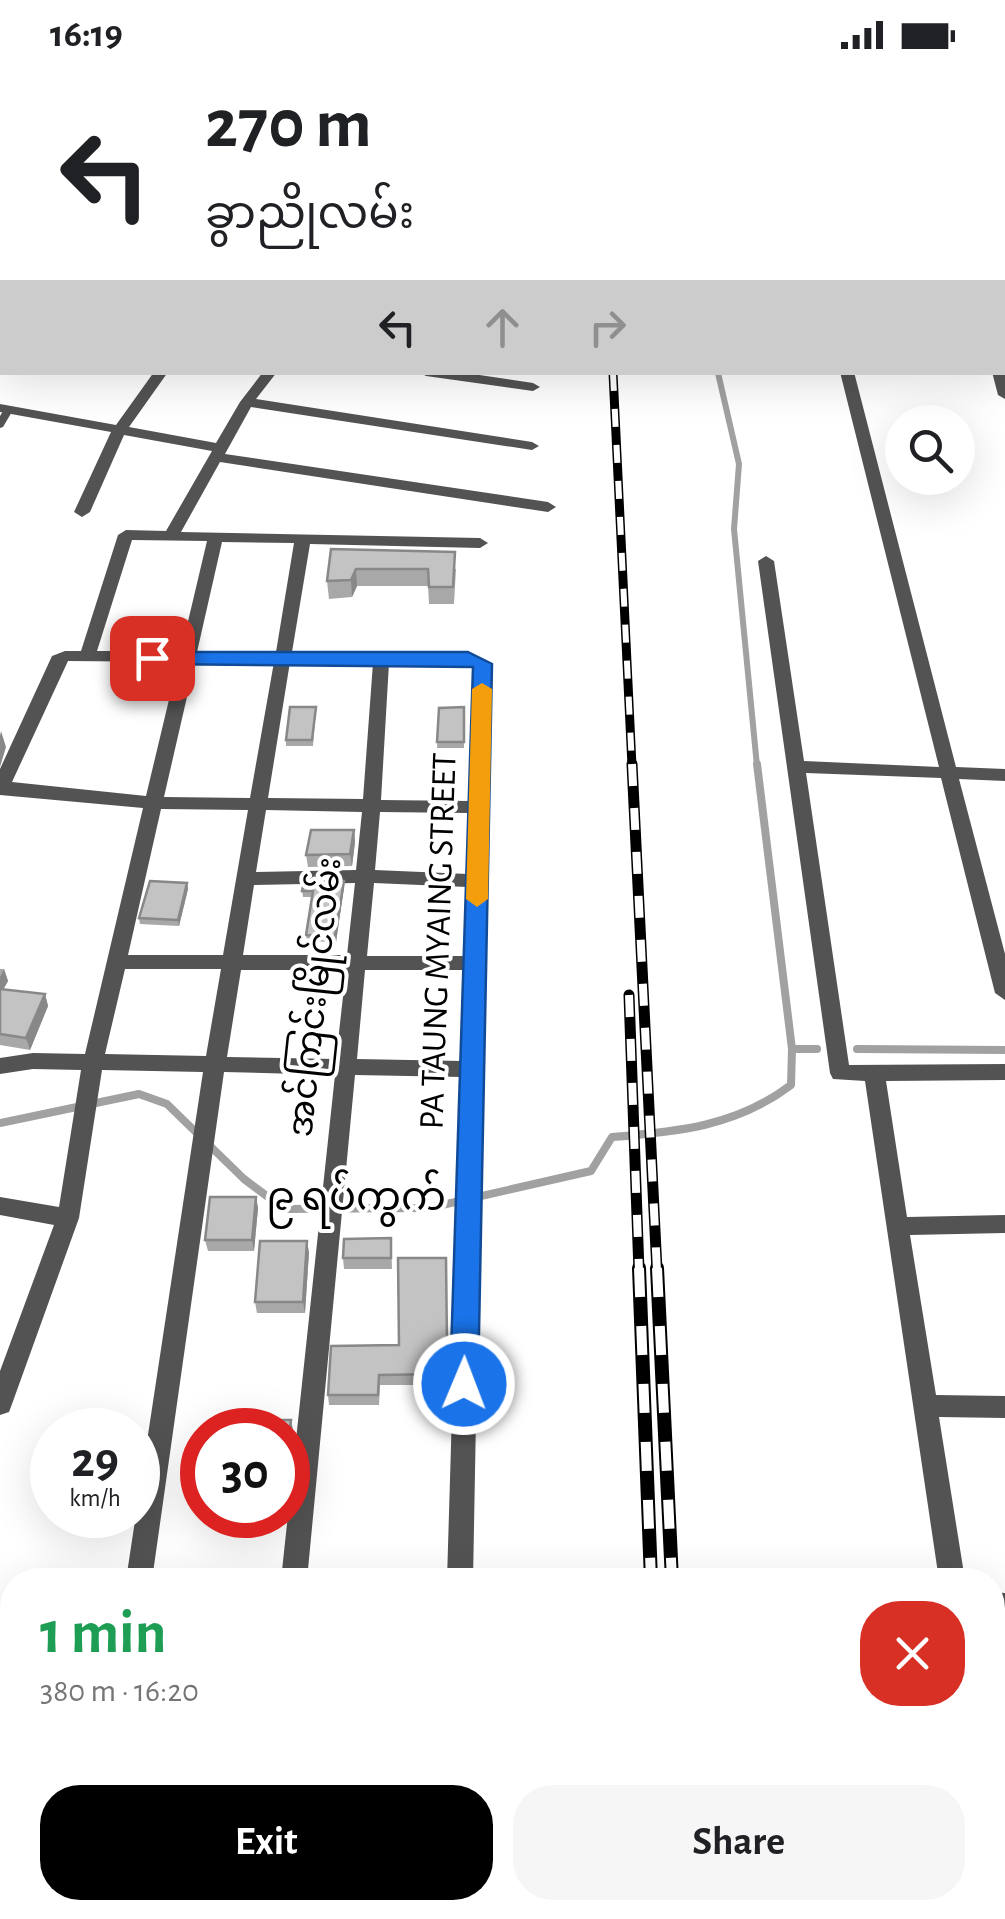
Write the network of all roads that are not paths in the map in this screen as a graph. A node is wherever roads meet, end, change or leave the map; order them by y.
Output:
1 (158, 375) edge
2 (268, 375) edge
3 (447, 375) edge
4 (848, 375) edge
5 (533, 387) dead end
6 (247, 402) junction
7 (4, 409) edge
8 (0, 425) edge
9 (120, 431) junction
10 (532, 446) dead end
11 (218, 453) junction
12 (548, 507) dead end
13 (82, 512) dead end
14 (172, 534) junction
15 (216, 535) junction
16 (302, 537) junction
17 (480, 543) dead end
18 (766, 561) dead end
19 (87, 657) junction
20 (185, 658) junction
21 (280, 660) junction
22 (381, 660) junction
23 (796, 767) junction
24 (948, 774) junction
25 (1005, 776) edge
26 (0, 788) edge
27 (152, 804) junction
28 (259, 804) junction
29 (372, 806) junction
30 (480, 807) junction
31 (364, 876) junction
32 (246, 879) junction
33 (478, 881) junction
34 (117, 962) junction
35 (232, 962) junction
36 (355, 963) junction
37 (474, 963) junction
38 (1005, 993) edge
39 (92, 1062) junction
40 (215, 1064) junction
41 (344, 1065) junction
42 (0, 1066) edge
43 (470, 1069) junction
44 (1005, 1072) edge
45 (874, 1074) junction
46 (0, 1206) edge
47 (68, 1218) junction
48 (1005, 1224) edge
49 (899, 1226) junction
50 (0, 1404) edge
51 (926, 1406) junction
52 (1005, 1407) edge
53 (140, 1568) edge
54 (295, 1568) edge
55 (460, 1568) edge
56 (950, 1568) edge

1 - 9 street
2 - 6 street
3 - 5 street
4 - 24 street
6 - 10 street
6 - 11 street
7 - 8 lane
7 - 9 street
9 - 11 street
9 - 13 street
11 - 12 street
11 - 14 street
14 - 15 street
14 - 19 street
15 - 16 street
15 - 20 street
16 - 17 street
16 - 21 street
18 - 23 street
19 - 20 street
19 - 26 street
20 - 21 street
20 - 27 street
21 - 22 street
21 - 28 street
22 - 29 street, အင်ကြင်းမြိုင်လမ်း
22 - 30 street, PA TAUNG MYAING STREET
23 - 24 street
23 - 45 street
24 - 25 street
24 - 38 street
26 - 27 street
27 - 28 street
27 - 34 street
28 - 29 street
28 - 32 street
29 - 30 street
29 - 31 street, အင်ကြင်းမြိုင်လမ်း
30 - 33 street, PA TAUNG MYAING STREET
31 - 32 street
31 - 33 street
31 - 36 street, အင်ကြင်းမြိုင်လမ်း
32 - 35 street
33 - 37 street, PA TAUNG MYAING STREET
34 - 35 street
34 - 39 street
35 - 36 street
35 - 40 street
36 - 37 street
36 - 41 street, အင်ကြင်းမြိုင်လမ်း
37 - 43 street, PA TAUNG MYAING STREET
39 - 40 street
39 - 42 street
39 - 47 street
40 - 41 street
40 - 53 street
41 - 43 street
41 - 54 street, အင်ကြင်းမြိုင်လမ်း
43 - 55 street, PA TAUNG MYAING STREET
44 - 45 street
45 - 49 street
46 - 47 street
47 - 50 street
48 - 49 street
49 - 51 street
51 - 52 street
51 - 56 street

